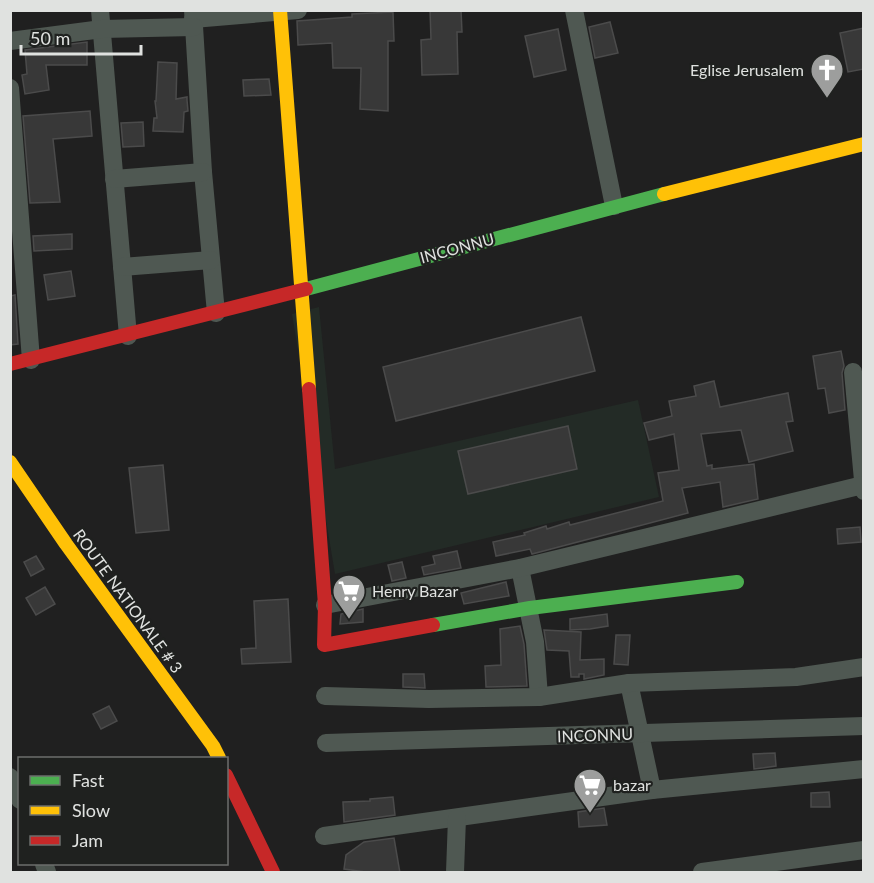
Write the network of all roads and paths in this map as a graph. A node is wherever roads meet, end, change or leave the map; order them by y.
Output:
1 (100, 10) edge
2 (286, 11) edge
3 (577, 11) edge
4 (193, 19) edge
5 (102, 29) junction
6 (10, 41) edge
7 (10, 88) edge
8 (12, 128) edge
9 (864, 144) edge
10 (202, 172) junction
11 (114, 178) junction
12 (614, 206) junction
13 (211, 260) junction
14 (122, 267) junction
15 (300, 291) junction
16 (216, 313) junction
17 (128, 336) junction
18 (31, 360) junction
19 (10, 364) edge
20 (853, 372) dead end
21 (861, 424) edge
22 (10, 462) edge
23 (863, 485) edge
24 (864, 491) edge
25 (520, 568) junction
26 (737, 582) dead end
27 (325, 605) junction
28 (530, 608) junction
29 (864, 667) edge
30 (629, 683) junction
31 (325, 696) dead end
32 (538, 697) junction
33 (864, 726) edge
34 (641, 733) junction
35 (326, 743) dead end
36 (218, 757) edge
37 (864, 769) edge
38 (10, 777) edge
39 (228, 779) edge
40 (652, 790) junction
41 (18, 795) edge
42 (457, 818) junction
43 (324, 836) dead end
44 (864, 850) edge
45 (273, 873) edge
46 (455, 873) edge
47 (702, 873) edge

1 - 5 street
2 - 4 street
2 - 15 street
3 - 12 street
4 - 5 street
4 - 10 street
5 - 6 street
5 - 11 street
7 - 8 street
8 - 18 street
9 - 12 street, INCONNU
10 - 11 street
10 - 13 street
11 - 14 street
12 - 15 street, INCONNU
13 - 14 street
13 - 16 street
14 - 17 street
15 - 16 street, INCONNU
15 - 27 street
16 - 17 street, INCONNU
17 - 18 street, INCONNU
18 - 19 street, INCONNU
20 - 21 street
21 - 23 street
22 - 36 street, ROUTE NATIONALE # 3
23 - 24 street
23 - 25 street
25 - 27 street
25 - 28 street
26 - 28 street
27 - 28 street
28 - 32 street
29 - 30 street
30 - 32 street
30 - 34 street
31 - 32 street
33 - 34 street, INCONNU
34 - 35 street, INCONNU
34 - 40 street
37 - 40 street
38 - 41 street
39 - 45 street
40 - 42 street
42 - 43 street
42 - 46 street
44 - 47 street

